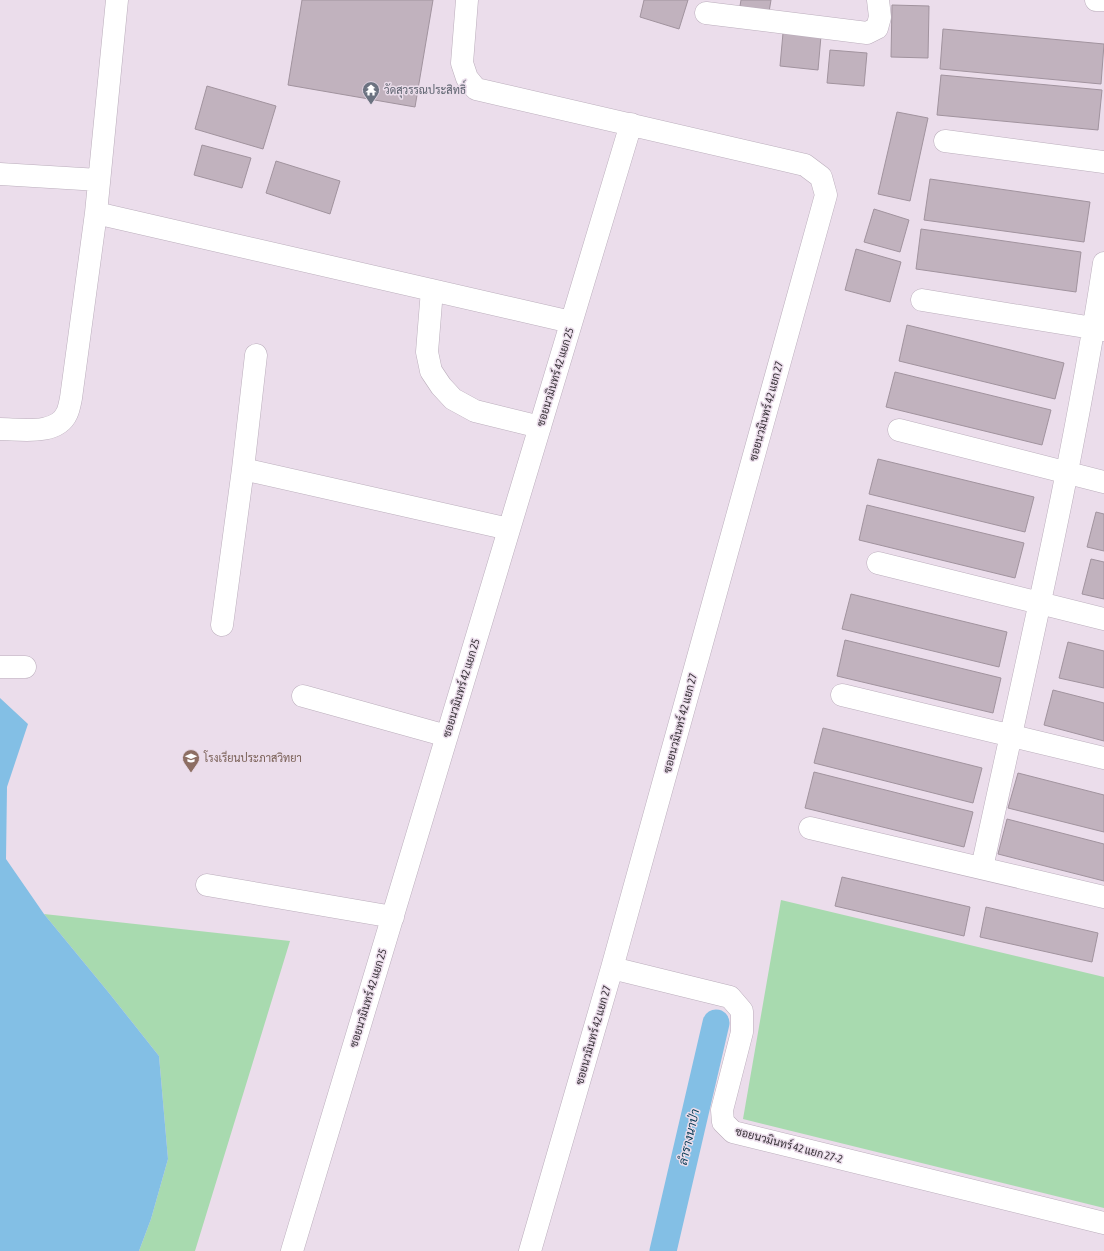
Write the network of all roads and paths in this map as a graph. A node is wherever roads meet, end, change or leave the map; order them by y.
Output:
1 (117, 0) edge
2 (467, 0) edge
3 (878, 0) edge
4 (1096, 0) edge
5 (1104, 0) edge
6 (706, 13) dead end
7 (631, 124) junction
8 (945, 141) dead end
9 (1104, 162) edge
10 (0, 174) edge
11 (99, 180) junction
12 (96, 213) junction
13 (1104, 263) edge
14 (432, 290) junction
15 (922, 300) dead end
16 (572, 322) junction
17 (1099, 329) edge
18 (256, 355) dead end
19 (540, 427) junction
20 (0, 429) edge
21 (899, 430) dead end
22 (243, 469) junction
23 (1068, 473) junction
24 (1104, 482) edge
25 (509, 529) junction
26 (878, 563) dead end
27 (1039, 603) junction
28 (1104, 619) edge
29 (222, 625) dead end
30 (0, 667) edge
31 (25, 667) dead end
32 (842, 695) dead end
33 (303, 696) dead end
34 (447, 736) junction
35 (1010, 736) junction
36 (1104, 758) edge
37 (810, 828) dead end
38 (982, 868) junction
39 (207, 885) dead end
40 (1104, 897) edge
41 (392, 917) junction
42 (612, 968) junction
43 (1104, 1223) edge
44 (292, 1251) edge
45 (530, 1251) edge

1 - 11 street
2 - 7 street
3 - 6 street
4 - 5 street
7 - 16 street, ซอยนวมินทร์ 42 แยก 25
7 - 42 street, ซอยนวมินทร์ 42 แยก 27
8 - 9 street
10 - 11 street
11 - 12 street
12 - 14 street
12 - 20 street
13 - 17 street
14 - 16 street
14 - 19 street
15 - 17 street
16 - 19 street, ซอยนวมินทร์ 42 แยก 25
17 - 23 street
18 - 22 street
19 - 25 street, ซอยนวมินทร์ 42 แยก 25
21 - 23 street
22 - 25 street
22 - 29 street
23 - 24 street
23 - 27 street
25 - 34 street, ซอยนวมินทร์ 42 แยก 25
26 - 27 street
27 - 28 street
27 - 35 street
30 - 31 street
32 - 35 street
33 - 34 street
34 - 41 street, ซอยนวมินทร์ 42 แยก 25
35 - 36 street
35 - 38 street
37 - 38 street
38 - 40 street
39 - 41 street
41 - 44 street, ซอยนวมินทร์ 42 แยก 25
42 - 43 street, ซอยนวมินทร์ 42 แยก 27-2
42 - 45 street, ซอยนวมินทร์ 42 แยก 27

